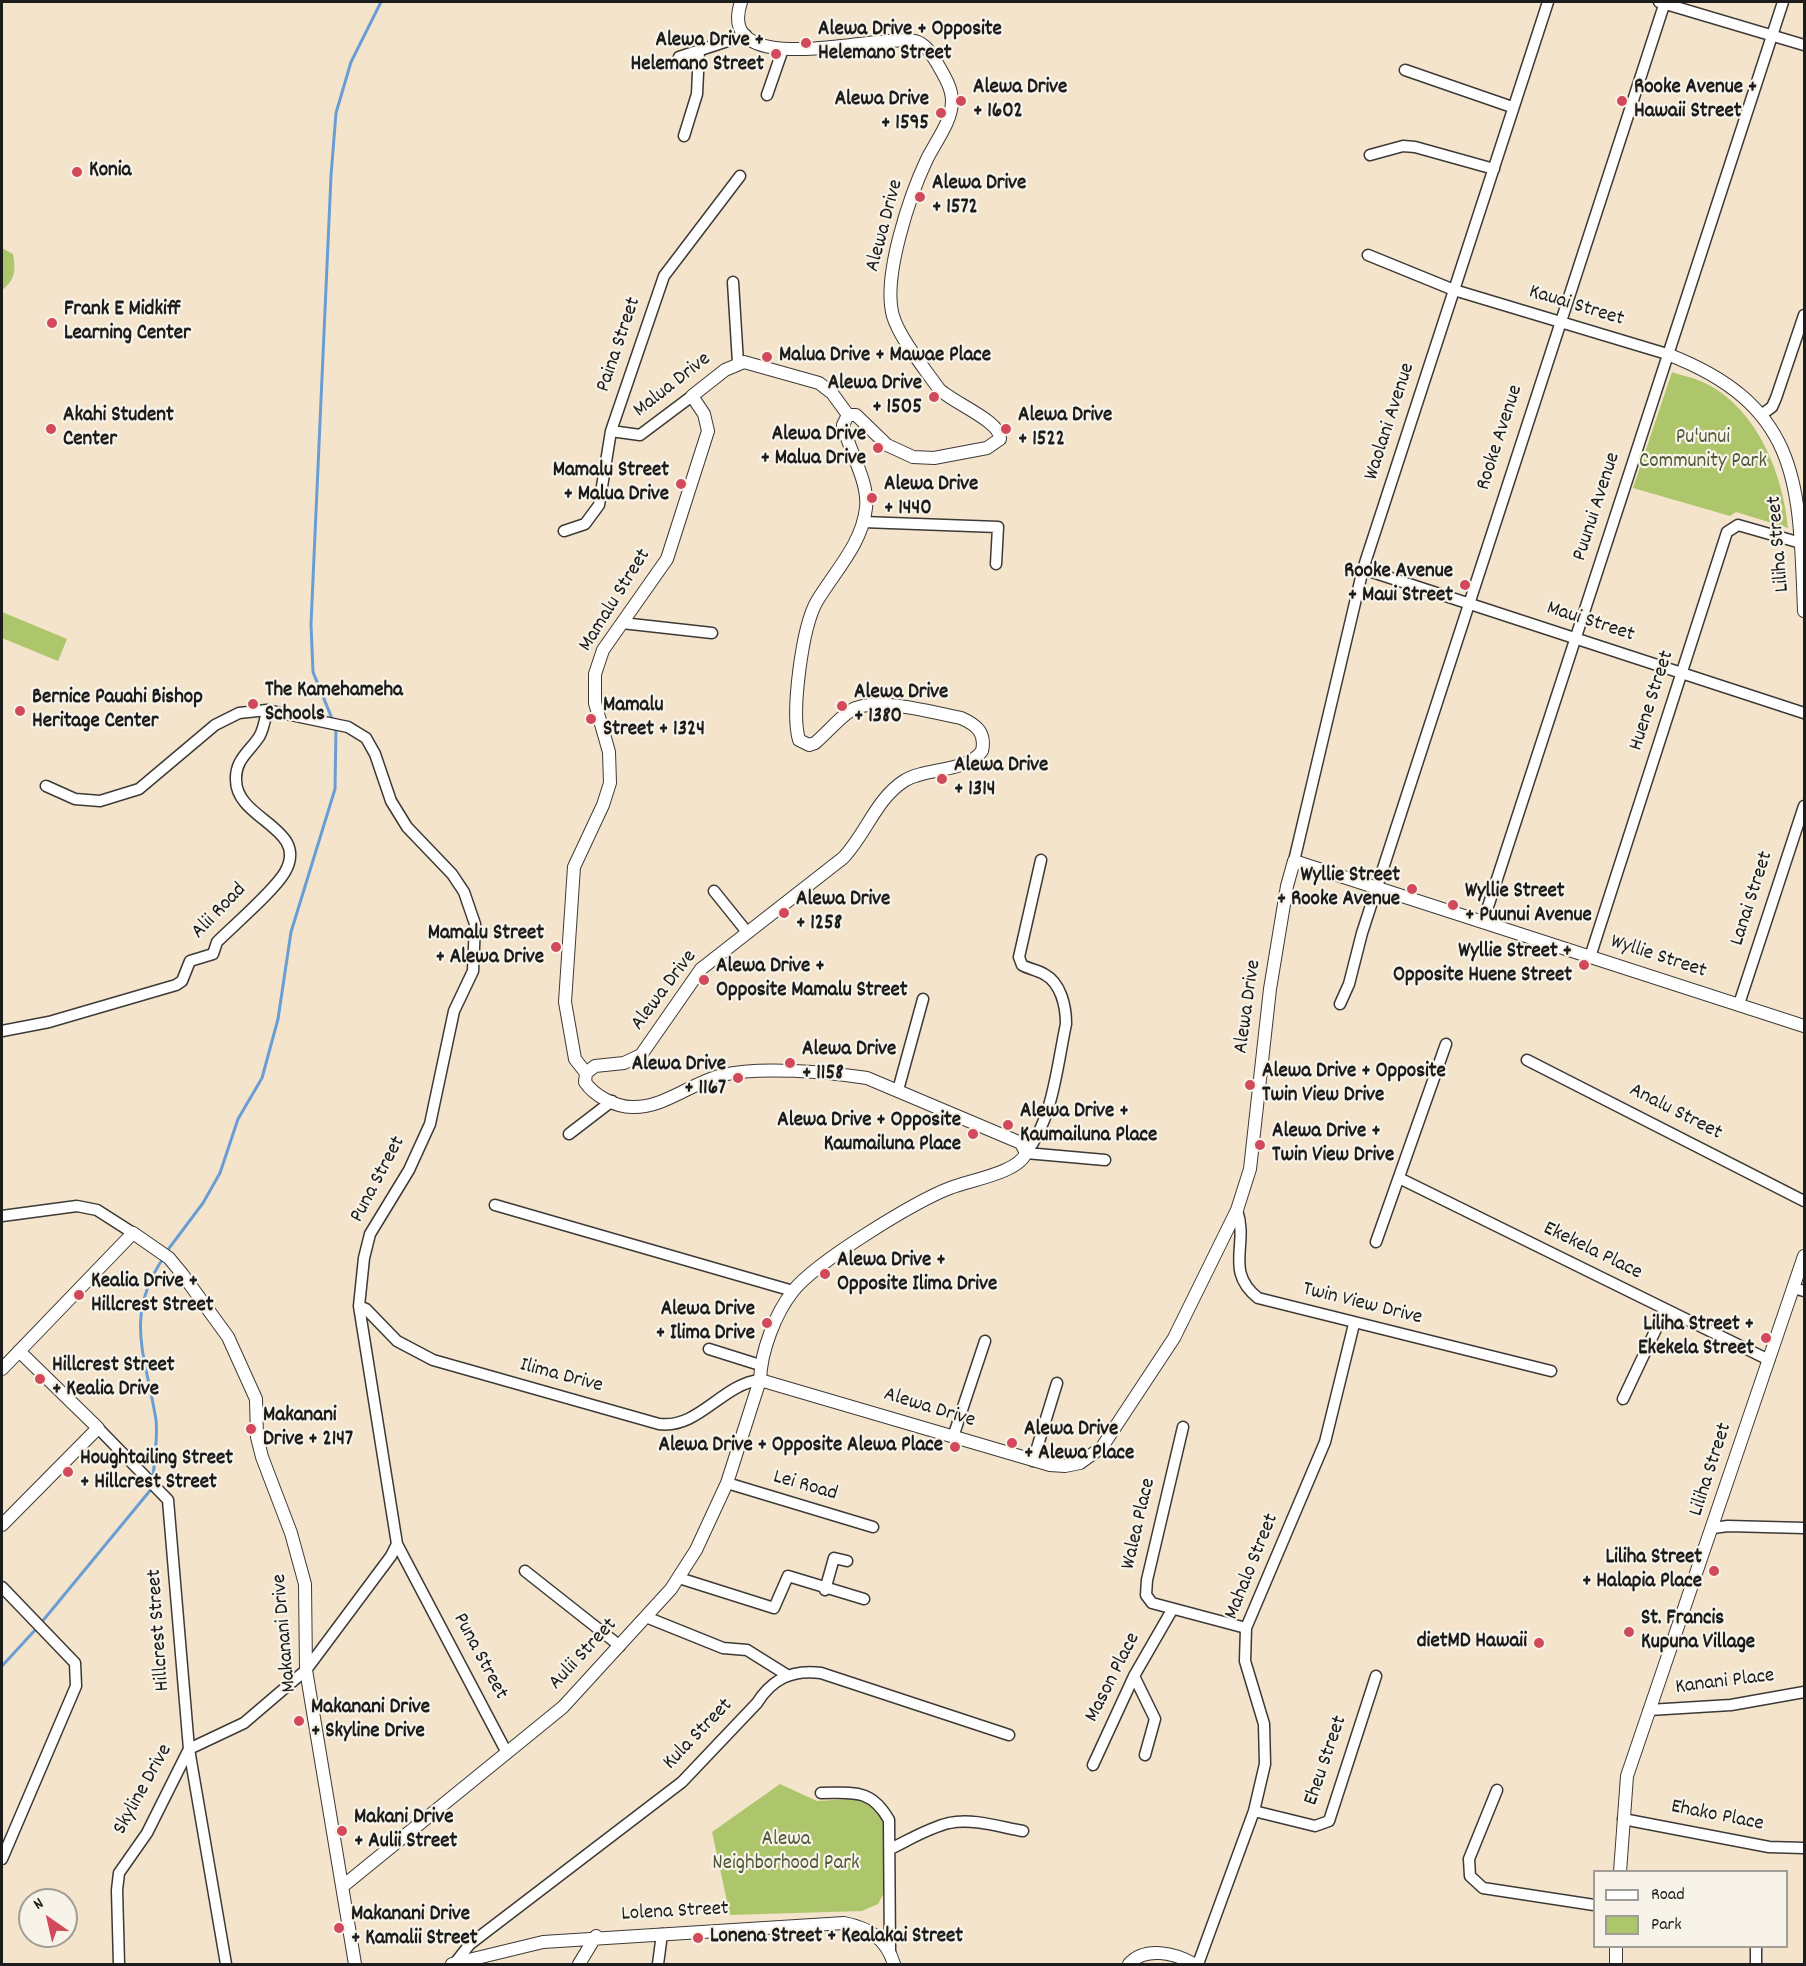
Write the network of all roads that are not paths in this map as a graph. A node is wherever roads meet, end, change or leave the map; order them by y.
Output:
1 (741, 2) edge
2 (1548, 2) edge
3 (1663, 2) edge
4 (1783, 2) edge
5 (1772, 34) junction
6 (746, 35) junction
7 (1804, 45) edge
8 (783, 49) junction
9 (699, 51) junction
10 (679, 57) dead end
11 (1405, 70) dead end
12 (767, 95) dead end
13 (1512, 107) junction
14 (684, 136) dead end
15 (1370, 155) dead end
16 (1494, 170) junction
17 (740, 176) dead end
18 (1368, 255) dead end
19 (733, 282) dead end
20 (1454, 290) junction
21 (1804, 315) edge
22 (1558, 323) junction
23 (1668, 354) junction
24 (738, 363) junction
25 (692, 396) junction
26 (848, 415) junction
27 (1761, 415) junction
28 (611, 431) junction
29 (863, 522) junction
30 (564, 531) dead end
31 (1801, 543) junction
32 (996, 564) dead end
33 (1363, 569) junction
34 (1467, 605) junction
35 (1804, 610) edge
36 (622, 623) junction
37 (712, 633) dead end
38 (1576, 639) junction
39 (1682, 674) junction
40 (267, 710) junction
41 (1804, 713) edge
42 (46, 786) dead end
43 (1804, 806) edge
44 (1041, 860) dead end
45 (1294, 861) junction
46 (1377, 887) junction
47 (714, 891) dead end
48 (1483, 921) junction
49 (747, 932) junction
50 (1590, 957) junction
51 (923, 999) dead end
52 (1340, 1004) dead end
53 (1739, 1004) junction
54 (1804, 1026) edge
55 (2, 1031) edge
56 (1446, 1044) dead end
57 (1527, 1060) dead end
58 (586, 1073) junction
59 (898, 1090) junction
60 (612, 1101) junction
61 (568, 1134) dead end
62 (1026, 1152) junction
63 (1105, 1160) dead end
64 (1399, 1178) junction
65 (1804, 1202) edge
66 (495, 1205) dead end
67 (1237, 1210) junction
68 (2, 1216) edge
69 (133, 1233) junction
70 (1376, 1242) dead end
71 (1804, 1256) edge
72 (1799, 1289) edge
73 (793, 1291) junction
74 (358, 1306) junction
75 (1665, 1310) junction
76 (1354, 1324) junction
77 (985, 1341) dead end
78 (709, 1349) dead end
79 (19, 1351) junction
80 (1769, 1360) junction
81 (760, 1365) junction
82 (2, 1369) edge
83 (1551, 1371) dead end
84 (760, 1380) junction
85 (1057, 1383) dead end
86 (1623, 1399) dead end
87 (1183, 1427) dead end
88 (98, 1428) junction
89 (953, 1437) junction
90 (1034, 1461) junction
91 (727, 1483) junction
92 (2, 1525) edge
93 (873, 1527) dead end
94 (1713, 1528) junction
95 (1804, 1528) edge
96 (397, 1544) junction
97 (847, 1561) dead end
98 (525, 1571) dead end
99 (679, 1578) junction
100 (2, 1587) edge
101 (825, 1590) junction
102 (864, 1599) dead end
103 (1173, 1610) junction
104 (646, 1617) junction
105 (1246, 1628) junction
106 (620, 1646) junction
107 (306, 1670) junction
108 (787, 1675) junction
109 (1134, 1676) junction
110 (1376, 1676) dead end
111 (1804, 1692) edge
112 (1649, 1710) junction
113 (1009, 1735) dead end
114 (189, 1749) junction
115 (507, 1754) junction
116 (1145, 1755) dead end
117 (1093, 1765) dead end
118 (1497, 1790) dead end
119 (820, 1793) dead end
120 (1254, 1811) junction
121 (1623, 1819) junction
122 (1023, 1831) dead end
123 (1804, 1848) edge
124 (890, 1849) junction
125 (2, 1859) edge
126 (1620, 1870) edge
127 (343, 1886) junction
128 (1593, 1905) edge
129 (662, 1934) junction
130 (596, 1936) junction
131 (1616, 1948) edge
132 (1756, 1948) edge
133 (892, 1959) edge
134 (453, 1964) edge
135 (119, 1965) edge
136 (226, 1965) edge
137 (355, 1965) edge
138 (579, 1965) edge
139 (658, 1965) edge
140 (1129, 1965) edge
141 (1196, 1965) edge
142 (1616, 1965) edge
143 (1756, 1965) edge

1 - 6 street
2 - 13 street, Waolani Avenue
3 - 5 street
3 - 22 street, Rooke Avenue
4 - 5 street, Puunui Avenue
5 - 7 street
5 - 23 street, Puunui Avenue
6 - 8 street, Alewa Drive
6 - 9 street
8 - 12 street
8 - 26 street, Alewa Drive
9 - 10 street
9 - 14 street
11 - 13 street
13 - 16 street, Waolani Avenue
15 - 16 street
16 - 20 street, Waolani Avenue
17 - 28 street, Paina Street
18 - 20 street, Kauai Street
19 - 24 street
20 - 22 street, Kauai Street
20 - 33 street, Waolani Avenue
21 - 27 street
22 - 23 street, Kauai Street
22 - 34 street, Rooke Avenue
23 - 27 street, Kauai Street
23 - 38 street, Puunui Avenue
24 - 25 street, Malua Drive
24 - 26 street, Malua Drive
25 - 28 street, Malua Drive
25 - 36 street, Mamalu Street
26 - 29 street, Alewa Drive
27 - 31 street, Liliha Street
28 - 30 street, Paina Street
29 - 32 street
29 - 49 street, Alewa Drive
31 - 35 street, Liliha Street
31 - 39 street, Huene Street
33 - 34 street, Maui Street
33 - 45 street, Waolani Avenue
34 - 38 street, Maui Street
34 - 46 street, Rooke Avenue
36 - 37 street
36 - 58 street, Mamalu Street
38 - 39 street, Maui Street
38 - 48 street, Puunui Avenue
39 - 41 street, Maui Street
39 - 50 street, Huene Street
40 - 42 street, Puna Street
40 - 55 street, Alii Road
40 - 74 street, Puna Street
43 - 53 street, Lanai Street
44 - 62 street
45 - 46 street, Wyllie Street
45 - 67 street, Alewa Drive
46 - 48 street, Wyllie Street
46 - 52 street, Rooke Avenue
47 - 49 street
48 - 50 street, Wyllie Street
49 - 58 street, Alewa Drive
50 - 53 street, Wyllie Street
51 - 59 street
53 - 54 street, Wyllie Street
56 - 64 street
57 - 65 street, Analu Street
58 - 60 street
59 - 60 street
59 - 62 street
60 - 61 street
62 - 63 street
62 - 73 street
64 - 70 street
64 - 75 street, Ekekela Place
66 - 73 street
67 - 76 street, Twin View Drive
67 - 90 street, Alewa Drive
68 - 69 street, Makanani Drive
69 - 79 street
69 - 107 street, Makanani Drive
71 - 72 street, Liliha Street
72 - 80 street, Liliha Street
73 - 81 street
74 - 84 street, Ilima Drive
74 - 96 street, Puna Street
75 - 80 street, Ekekela Place
75 - 86 street
76 - 83 street, Twin View Drive
76 - 105 street, Mahalo Street
77 - 89 street
78 - 81 street
79 - 82 street
79 - 88 street, Hillcrest Street
80 - 94 street, Liliha Street
81 - 84 street
84 - 89 street, Alewa Drive
84 - 91 street, Aulii Street
85 - 90 street
87 - 103 street, Walea Place
88 - 92 street
88 - 114 street, Hillcrest Street
89 - 90 street, Alewa Drive
91 - 93 street, Lei Road
91 - 99 street, Aulii Street
94 - 95 street
94 - 112 street, Liliha Street
96 - 107 street, Skyline Drive
96 - 115 street, Puna Street
97 - 101 street
98 - 106 street
99 - 101 street
99 - 104 street, Aulii Street
100 - 125 street
101 - 102 street
103 - 105 street, Walea Place
103 - 109 street, Mason Place
104 - 106 street, Aulii Street
104 - 108 street
105 - 120 street, Mahalo Street
106 - 115 street, Aulii Street
107 - 114 street, Skyline Drive
107 - 127 street, Makanani Drive
108 - 113 street
108 - 134 street, Kula Street
109 - 116 street
109 - 117 street, Mason Place
110 - 120 street, Eheu Street
111 - 112 street, Kanani Place
112 - 121 street, Liliha Street
114 - 135 street, Skyline Drive
114 - 136 street, Hillcrest Street
115 - 127 street, Aulii Street
118 - 128 street
119 - 124 street
120 - 141 street, Mahalo Street
121 - 123 street, Ehako Place
121 - 126 street, Liliha Street
122 - 124 street
124 - 133 street
127 - 137 street, Makanani Drive
129 - 130 street, Lolena Street
129 - 133 street, Lolena Street
129 - 139 street
130 - 134 street, Lolena Street
130 - 138 street
131 - 142 street
132 - 143 street
140 - 141 street

